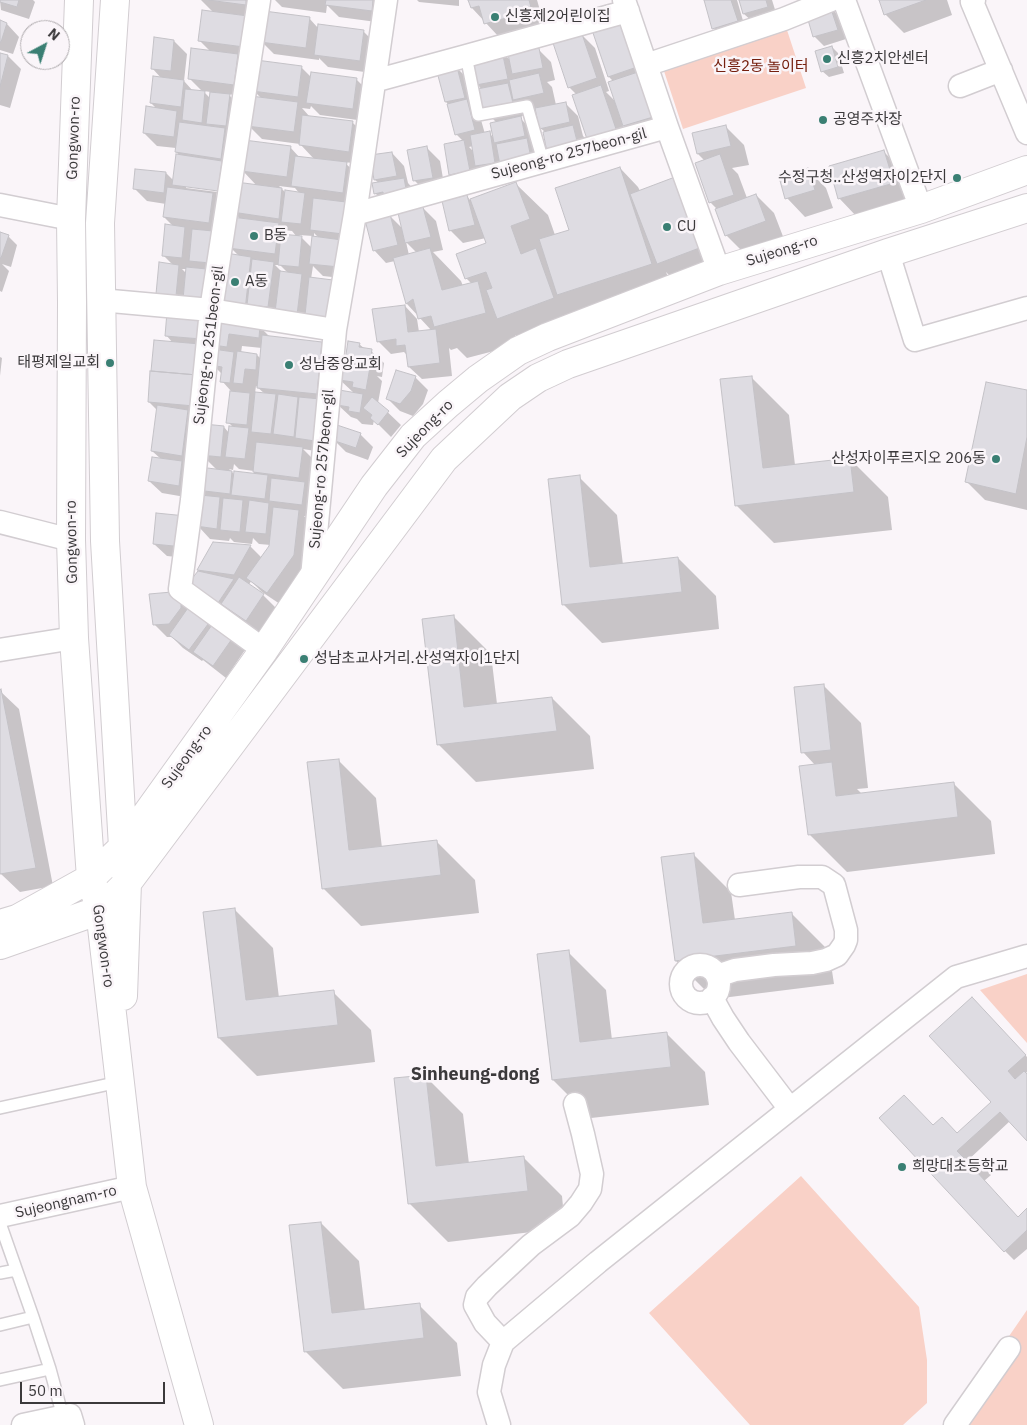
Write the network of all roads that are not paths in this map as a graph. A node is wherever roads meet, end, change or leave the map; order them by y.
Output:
1 (79, 0) edge
2 (115, 0) edge
3 (259, 0) edge
4 (386, 0) edge
5 (831, 0) edge
6 (844, 0) edge
7 (974, 0) edge
8 (626, 6) edge
9 (466, 56) junction
10 (646, 65) junction
11 (1000, 70) junction
12 (374, 81) junction
13 (960, 86) dead end
14 (667, 127) junction
15 (1027, 133) edge
16 (542, 161) junction
17 (1027, 170) edge
18 (0, 205) edge
19 (1027, 208) edge
20 (921, 209) junction
21 (355, 214) junction
22 (71, 219) junction
23 (888, 253) junction
24 (719, 271) junction
25 (100, 300) junction
26 (1027, 308) edge
27 (211, 310) junction
28 (335, 330) junction
29 (0, 522) edge
30 (70, 540) junction
31 (312, 577) junction
32 (74, 638) junction
33 (0, 650) edge
34 (264, 650) junction
35 (123, 847) junction
36 (91, 878) junction
37 (127, 883) junction
38 (739, 885) dead end
39 (100, 910) junction
40 (0, 924) edge
41 (0, 945) edge
42 (1027, 956) edge
43 (717, 976) junction
44 (712, 998) junction
45 (119, 1082) junction
46 (575, 1104) dead end
47 (0, 1108) edge
48 (790, 1109) junction
49 (132, 1187) junction
50 (0, 1216) edge
51 (0, 1223) edge
52 (16, 1270) junction
53 (0, 1273) edge
54 (33, 1317) junction
55 (0, 1325) edge
56 (503, 1342) junction
57 (1009, 1348) dead end
58 (50, 1369) junction
59 (0, 1380) edge
60 (69, 1419) edge
61 (23, 1425) edge
62 (199, 1425) edge
63 (499, 1425) edge
64 (955, 1425) edge

1 - 22 main road, Gongwon-ro
2 - 25 main road, Gongwon-ro
3 - 27 street, Sujeong-ro 251beon-gil
4 - 12 street, Sujeong-ro 257beon-gil
5 - 10 street
6 - 20 street
7 - 11 street
8 - 9 street
8 - 10 street
9 - 12 street
9 - 16 lane
10 - 14 street
11 - 13 street
11 - 15 street
12 - 21 street, Sujeong-ro 257beon-gil
14 - 16 street, Sujeong-ro 257beon-gil
14 - 24 street
16 - 21 street, Sujeong-ro 257beon-gil
17 - 20 main road, Sujeong-ro
18 - 22 street
19 - 23 main road, Sujeong-ro
20 - 24 main road, Sujeong-ro
21 - 28 street, Sujeong-ro 257beon-gil
22 - 30 main road, Gongwon-ro
23 - 26 street
23 - 37 main road, Sujeong-ro
24 - 31 main road, Sujeong-ro
25 - 27 street
25 - 35 main road, Gongwon-ro
27 - 28 street
27 - 34 street, Sujeong-ro 251beon-gil
28 - 31 street, Sujeong-ro 257beon-gil
29 - 30 street
30 - 32 main road, Gongwon-ro
31 - 34 main road, Sujeong-ro
32 - 33 street
32 - 36 main road, Gongwon-ro
34 - 35 main road, Sujeong-ro
35 - 36 main road, Sujeong-ro
35 - 37 main road, Gongwon-ro
36 - 39 main road, Gongwon-ro
36 - 40 main road, Sujeong-ro
37 - 39 main road, Sujeong-ro
37 - 45 main road, Gongwon-ro
38 - 43 street
39 - 41 main road, Sujeong-ro
39 - 45 main road, Gongwon-ro
42 - 48 street
43 - 44 street
43 - 44 street
44 - 48 street
45 - 47 lane
45 - 49 main road, Gongwon-ro
46 - 56 street
48 - 56 street
49 - 50 street, Sujeongnam-ro
49 - 62 main road, Gongwon-ro
51 - 52 lane
52 - 53 lane
52 - 54 lane
54 - 55 lane
54 - 58 lane
56 - 63 street
57 - 64 street
58 - 59 lane
58 - 60 lane
60 - 61 street

